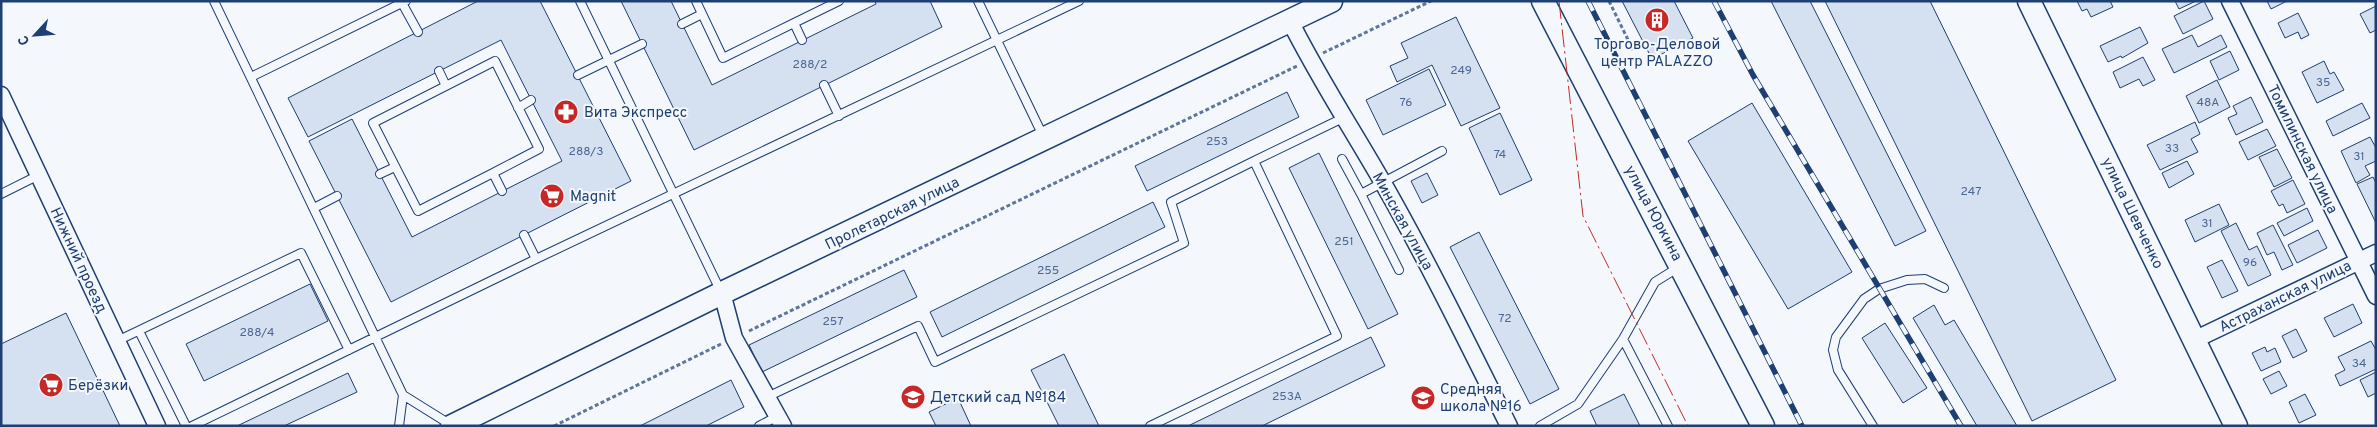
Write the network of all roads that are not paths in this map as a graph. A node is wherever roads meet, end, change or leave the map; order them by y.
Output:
1 (214, 1) edge
2 (580, 1) edge
3 (696, 1) edge
4 (839, 1) edge
5 (978, 1) edge
6 (1079, 1) edge
7 (1332, 1) edge
8 (1543, 1) edge
9 (2029, 1) edge
10 (2230, 1) edge
11 (404, 2) edge
12 (702, 14) junction
13 (1290, 21) junction
14 (794, 23) junction
15 (682, 24) dead end
16 (418, 32) dead end
17 (802, 40) dead end
18 (997, 41) junction
19 (642, 44) dead end
20 (609, 60) junction
21 (439, 71) dead end
22 (578, 75) dead end
23 (251, 77) junction
24 (824, 85) dead end
25 (446, 86) junction
26 (1, 95) edge
27 (531, 100) dead end
28 (518, 108) junction
29 (839, 116) junction
30 (1343, 118) junction
31 (1044, 140) junction
32 (1442, 151) dead end
33 (1342, 159) dead end
34 (1254, 161) junction
35 (396, 167) junction
36 (493, 173) junction
37 (380, 174) dead end
38 (39, 175) junction
39 (1382, 182) junction
40 (502, 191) dead end
41 (1, 194) edge
42 (674, 194) junction
43 (1361, 194) junction
44 (337, 196) dead end
45 (314, 208) junction
46 (524, 235) dead end
47 (2376, 253) edge
48 (536, 259) junction
49 (2358, 261) junction
50 (1681, 266) junction
51 (1399, 270) dead end
52 (1944, 288) dead end
53 (722, 293) junction
54 (2376, 296) edge
55 (139, 331) junction
56 (376, 337) junction
57 (1624, 339) junction
58 (2194, 340) junction
59 (117, 341) junction
60 (350, 350) junction
61 (403, 395) junction
62 (766, 398) junction
63 (477, 420) edge
64 (780, 421) edge
65 (157, 426) edge
66 (186, 426) edge
67 (192, 426) edge
68 (399, 426) edge
69 (452, 426) edge
70 (759, 426) edge
71 (1150, 426) edge
72 (1509, 426) edge
73 (1540, 426) edge
74 (1668, 426) edge
75 (1763, 426) edge
76 (1873, 426) edge
77 (2236, 426) edge

1 - 23 lane
2 - 20 lane
3 - 12 lane
4 - 14 lane
5 - 18 lane
6 - 18 lane
7 - 13 main road, Пролетарская улица
8 - 50 main road, улица Юркина
9 - 58 main road, улица Шевченко
10 - 49 street, Томилинская улица
11 - 16 lane
11 - 23 lane
12 - 14 lane
12 - 15 lane
13 - 30 street, Минская улица
13 - 31 main road, Пролетарская улица
14 - 17 lane
18 - 29 lane
18 - 31 lane
19 - 20 lane
20 - 22 lane
20 - 42 lane
21 - 25 lane
23 - 45 lane
24 - 29 lane
25 - 28 lane
25 - 35 lane
26 - 38 street, Нижний проезд
27 - 28 lane
28 - 36 lane
29 - 42 lane
30 - 34 lane
30 - 39 street, Минская улица
31 - 53 main road, Пролетарская улица
32 - 39 lane
33 - 43 lane
34 - 62 lane
34 - 71 lane
35 - 36 lane
35 - 37 lane
36 - 40 lane
38 - 41 lane
38 - 59 street, Нижний проезд
39 - 43 lane
39 - 72 street, Минская улица
42 - 48 lane
42 - 53 lane
43 - 51 lane
44 - 45 lane
45 - 56 lane
46 - 48 lane
47 - 49 street, Астраханская улица
48 - 56 lane
49 - 54 street, Томилинская улица
49 - 58 street, Астраханская улица
50 - 57 lane
50 - 75 main road, улица Юркина
52 - 76 lane
53 - 62 street
53 - 63 main road, Пролетарская улица
55 - 59 lane
55 - 60 lane
55 - 66 lane
56 - 60 lane
56 - 61 lane
57 - 73 lane
57 - 74 lane
58 - 77 main road, улица Шевченко
59 - 65 street, Нижний проезд
60 - 67 lane
61 - 68 lane
61 - 69 lane
62 - 64 street
63 - 69 main road, Пролетарская улица
64 - 70 lane

